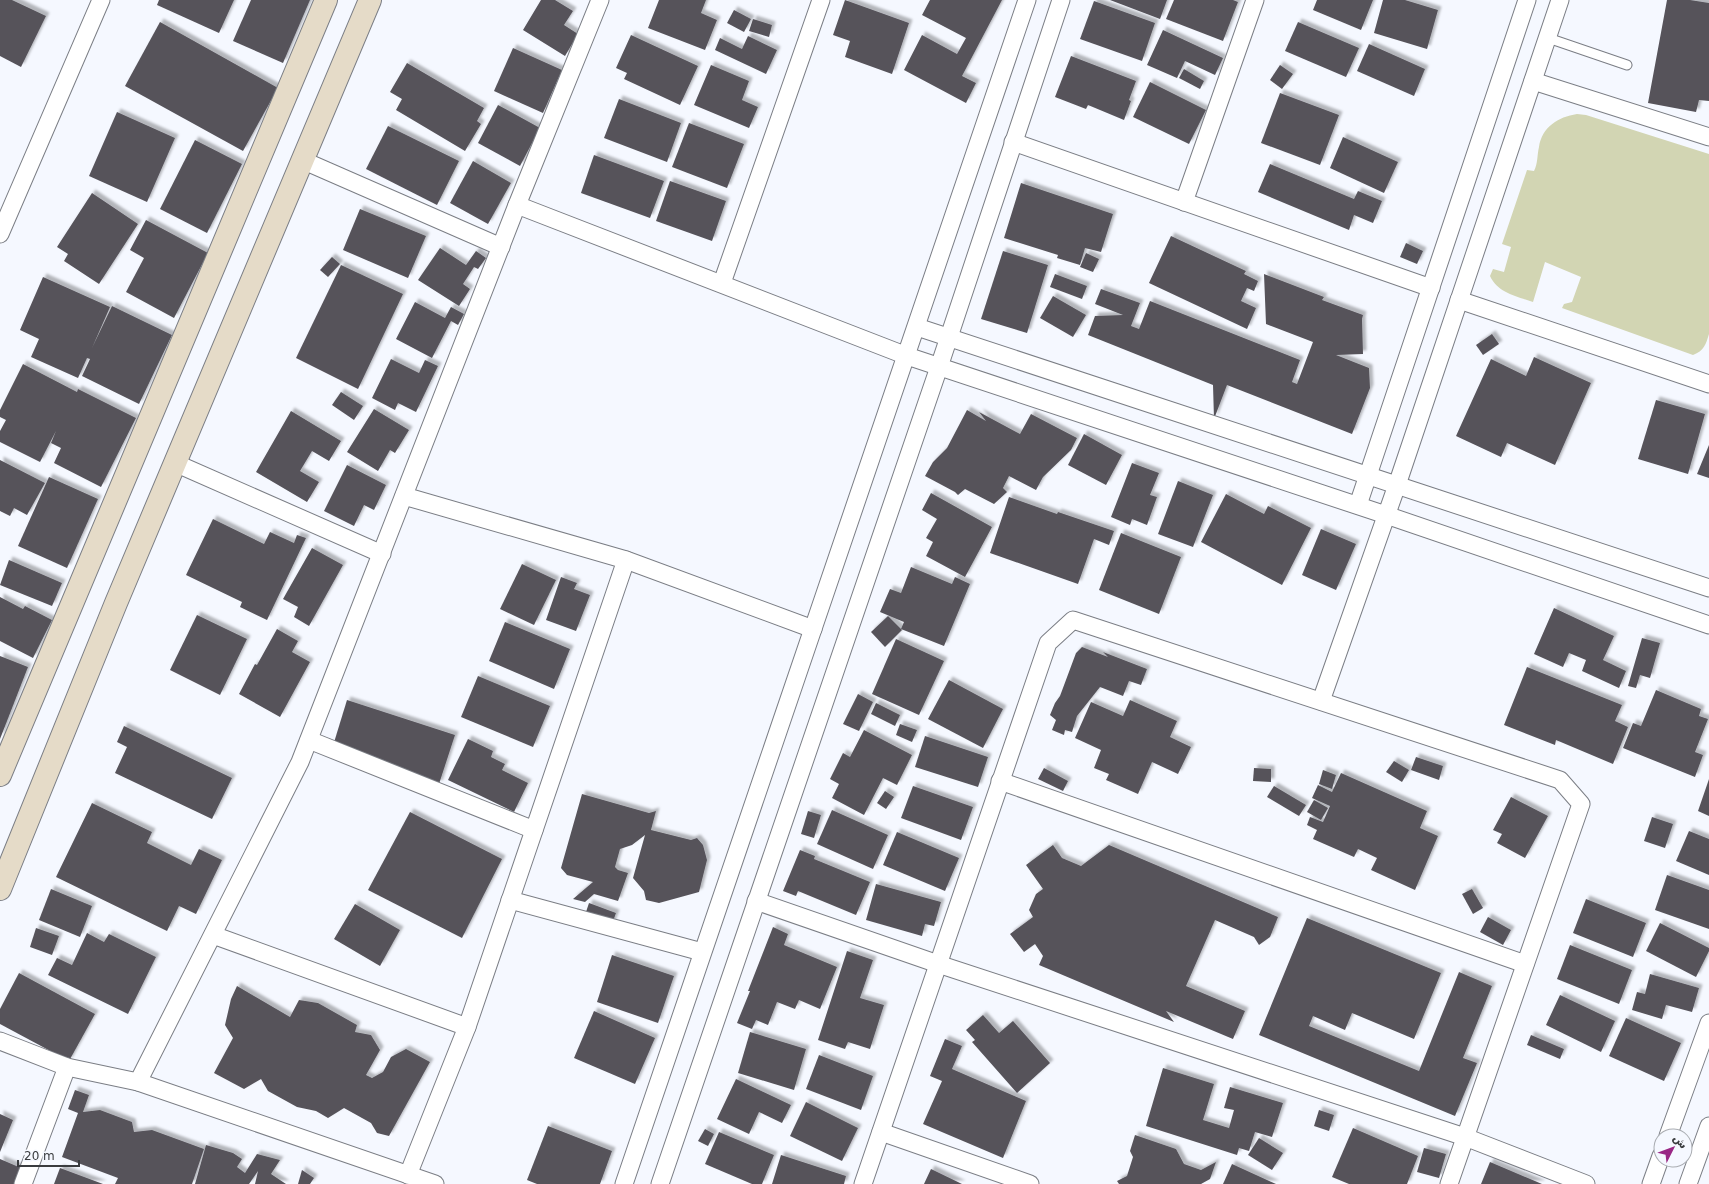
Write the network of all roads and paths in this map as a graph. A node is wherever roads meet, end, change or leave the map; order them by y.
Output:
1 (101, 0) edge
2 (326, 0) edge
3 (370, 0) edge
4 (600, 0) edge
5 (821, 0) edge
6 (1027, 0) edge
7 (1061, 0) edge
8 (1255, 0) edge
9 (1527, 0) edge
10 (1560, 0) edge
11 (1548, 38) junction
12 (1627, 65) dead end
13 (1533, 81) junction
14 (1709, 137) edge
15 (1013, 142) junction
16 (302, 160) junction
17 (1184, 202) junction
18 (518, 205) junction
19 (0, 234) edge
20 (501, 247) junction
21 (722, 283) junction
22 (1431, 288) junction
23 (1459, 300) junction
24 (917, 327) junction
25 (948, 338) junction
26 (907, 356) junction
27 (939, 367) junction
28 (1709, 384) edge
29 (175, 463) junction
30 (1369, 475) junction
31 (1397, 485) junction
32 (404, 496) junction
33 (1358, 505) junction
34 (1386, 515) junction
35 (382, 554) junction
36 (626, 560) junction
37 (1709, 588) edge
38 (1709, 625) edge
39 (813, 629) junction
40 (1321, 701) junction
41 (308, 740) junction
42 (0, 775) edge
43 (1000, 781) junction
44 (534, 830) junction
45 (0, 889) edge
46 (510, 900) junction
47 (756, 901) junction
48 (213, 935) junction
49 (702, 952) junction
50 (938, 964) junction
51 (1525, 964) junction
52 (1709, 1023) edge
53 (466, 1027) junction
54 (0, 1041) edge
55 (67, 1067) junction
56 (138, 1082) junction
57 (1709, 1126) edge
58 (1671, 1128) edge
59 (881, 1132) junction
60 (1465, 1137) junction
61 (1657, 1168) edge
62 (408, 1175) junction
63 (23, 1184) edge
64 (435, 1184) edge
65 (624, 1184) edge
66 (660, 1184) edge
67 (863, 1184) edge
68 (1030, 1184) edge
69 (1449, 1184) edge
70 (1586, 1184) edge
71 (1651, 1184) edge
72 (1688, 1184) edge

1 - 19 street
2 - 42 street
3 - 16 street
4 - 18 street
5 - 21 street
6 - 24 street
7 - 15 street
8 - 17 street
9 - 22 street
10 - 11 street
11 - 12 lane
11 - 13 street
13 - 14 street
13 - 23 street
15 - 17 street
15 - 25 street
16 - 20 street
16 - 29 street
17 - 22 street
18 - 20 street
18 - 21 street
20 - 32 street
21 - 26 street
22 - 30 street
23 - 28 street
23 - 31 street
24 - 25 street
24 - 26 street
25 - 27 street
25 - 30 street
26 - 27 street
26 - 39 street
27 - 33 street
27 - 47 street
29 - 35 street
29 - 45 street
30 - 31 street
30 - 33 street
31 - 34 street
31 - 37 street
32 - 35 street
32 - 36 street
33 - 34 street
34 - 38 street
34 - 40 street
35 - 41 street
36 - 39 street
36 - 44 street
39 - 49 street
40 - 43 street
40 - 51 street
41 - 44 street
41 - 48 street
43 - 50 street
43 - 51 street
44 - 46 street
46 - 49 street
46 - 53 street
47 - 50 street
47 - 66 street
48 - 53 street
48 - 56 street
49 - 65 street
50 - 59 street
50 - 60 street
51 - 60 street
52 - 58 street
53 - 62 street
54 - 55 street
55 - 56 street
55 - 63 street
56 - 62 street
57 - 72 street
59 - 67 street
59 - 68 street
60 - 69 street
60 - 70 street
61 - 71 street
62 - 64 street

